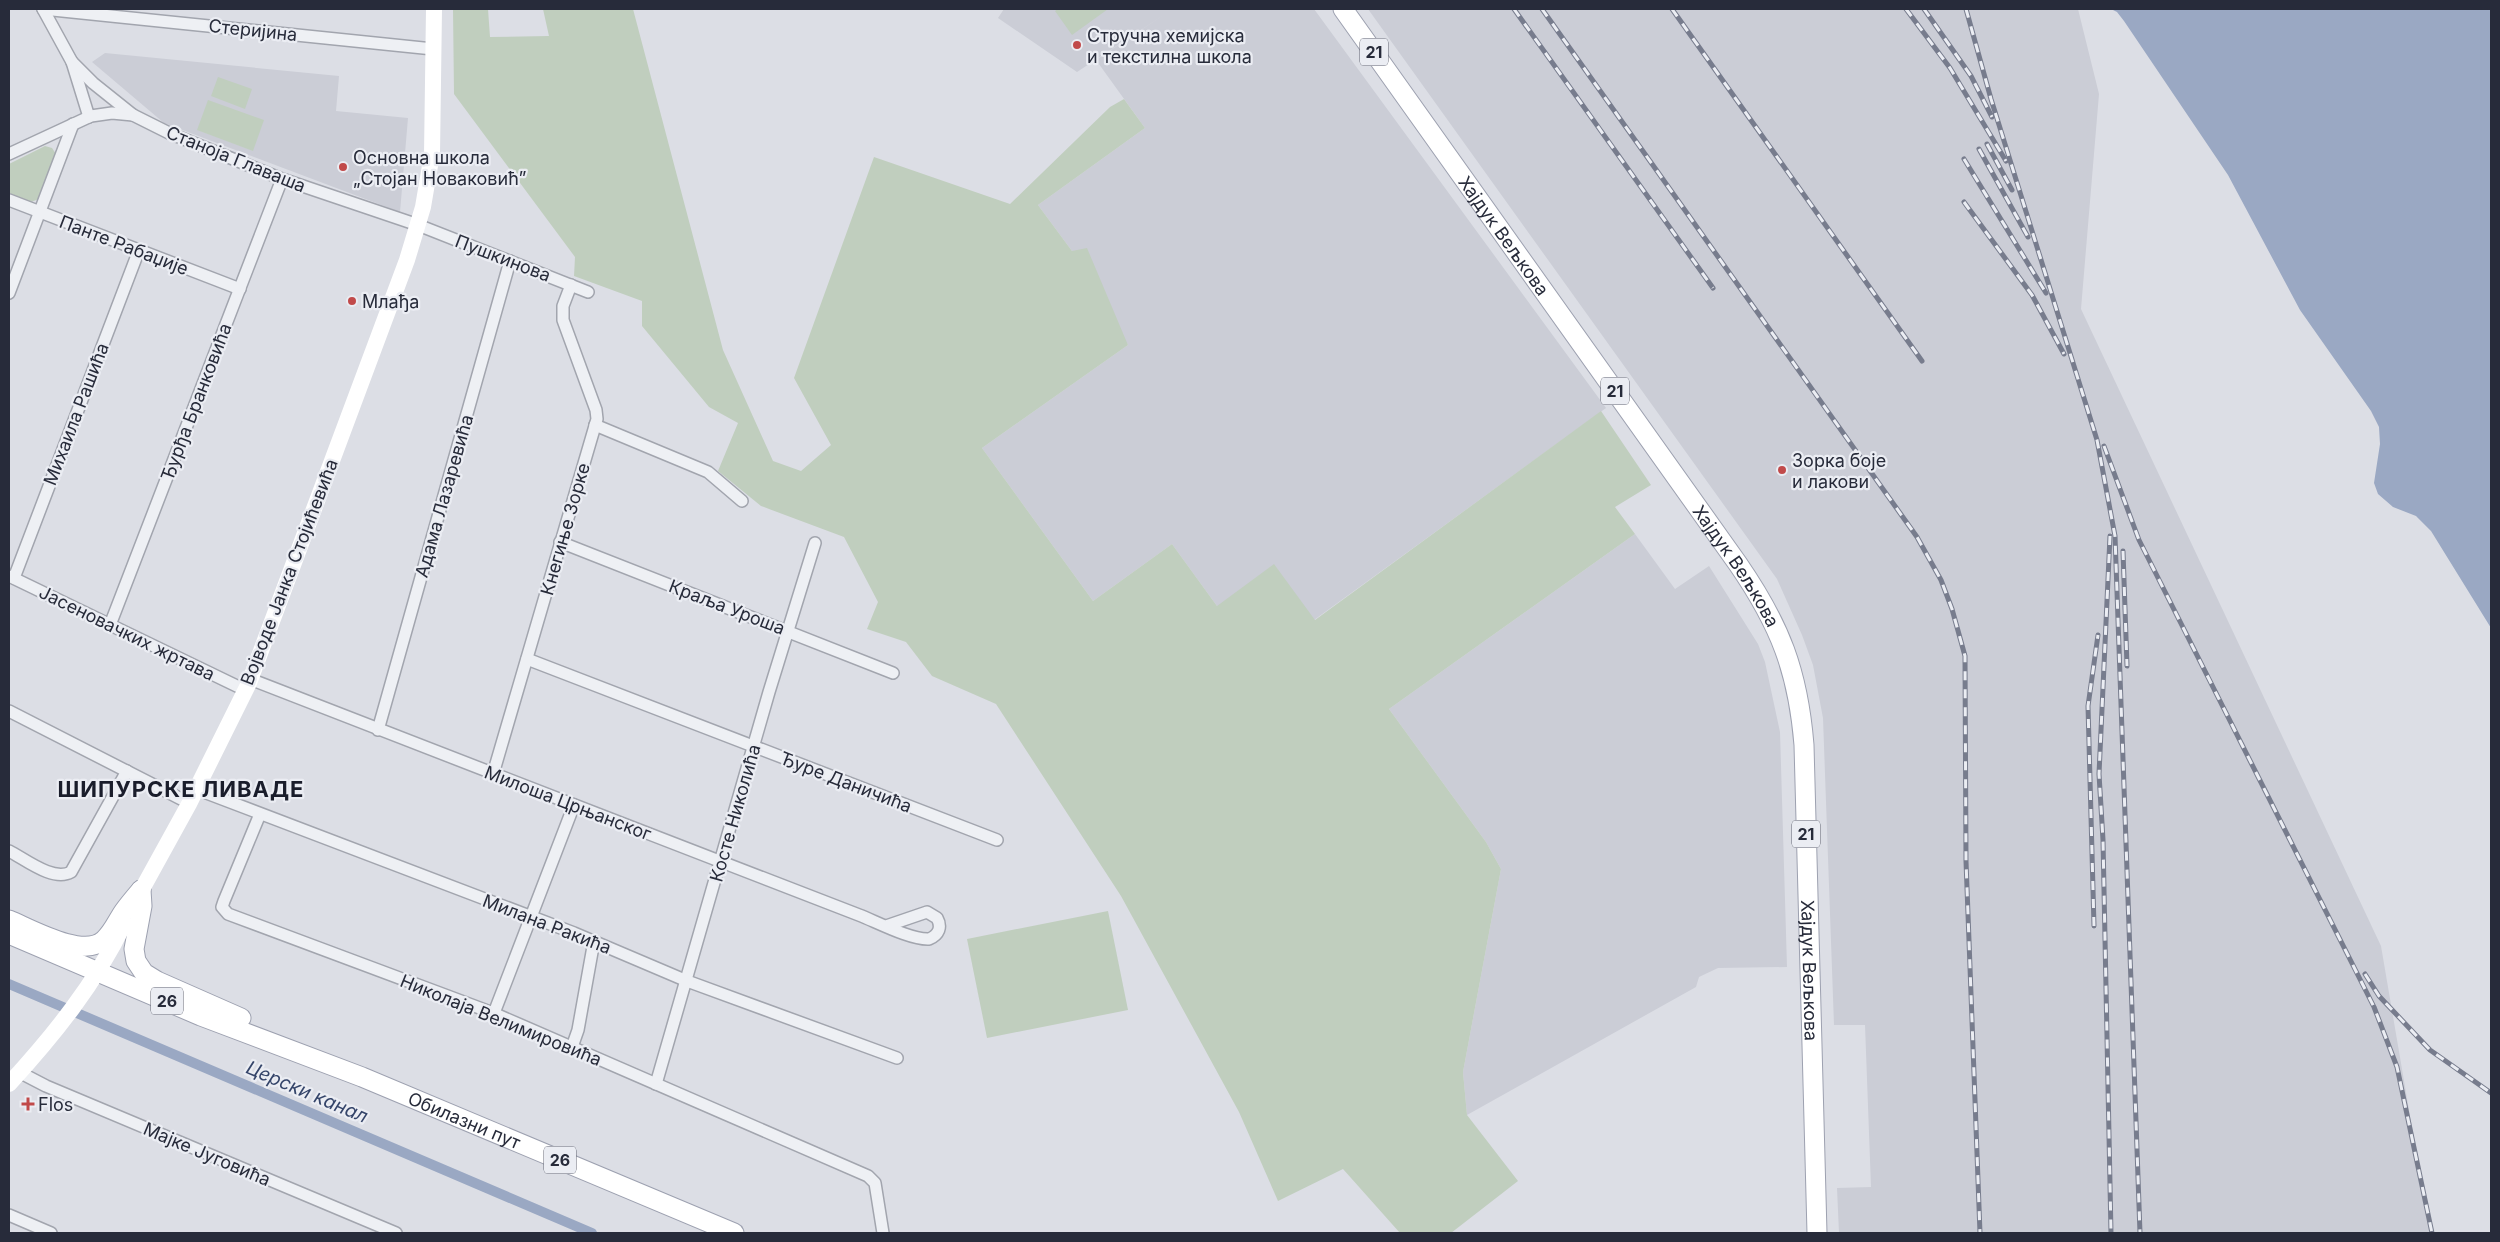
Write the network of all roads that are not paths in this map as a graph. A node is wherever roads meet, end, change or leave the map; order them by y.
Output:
1 (43, 9) edge
2 (434, 9) edge
3 (1343, 9) edge
4 (139, 13) edge
5 (433, 49) junction
6 (72, 62) junction
7 (133, 115) junction
8 (89, 117) junction
9 (73, 124) junction
10 (9, 154) edge
11 (282, 179) junction
12 (9, 200) edge
13 (40, 212) junction
14 (418, 225) junction
15 (139, 250) junction
16 (510, 261) junction
17 (570, 285) junction
18 (240, 289) junction
19 (588, 292) dead end
20 (9, 293) edge
21 (595, 425) junction
22 (742, 501) dead end
23 (560, 542) junction
24 (815, 542) dead end
25 (12, 577) edge
26 (110, 625) junction
27 (788, 630) junction
28 (527, 659) junction
29 (893, 673) dead end
30 (248, 685) junction
31 (9, 711) edge
32 (378, 730) junction
33 (754, 747) junction
34 (127, 771) junction
35 (494, 774) junction
36 (193, 796) junction
37 (574, 805) junction
38 (260, 814) junction
39 (997, 840) dead end
40 (9, 851) edge
41 (721, 862) junction
42 (141, 890) junction
43 (531, 917) junction
44 (9, 920) edge
45 (9, 926) edge
46 (886, 926) dead end
47 (9, 934) edge
48 (594, 941) junction
49 (100, 969) junction
50 (687, 981) junction
51 (494, 1013) junction
52 (258, 1030) junction
53 (572, 1047) junction
54 (897, 1058) dead end
55 (362, 1077) junction
56 (14, 1078) edge
57 (656, 1084) junction
58 (9, 1215) edge
59 (52, 1233) edge
60 (396, 1233) edge
61 (734, 1233) edge
62 (883, 1233) edge
63 (1817, 1233) edge

1 - 4 street, Стеријина
1 - 6 street
2 - 5 street, Војводе Јанка Стојићевића
3 - 63 main road, Хајдук Вељкова / 21
4 - 5 street, Стеријина
5 - 14 street, Војводе Јанка Стојићевића
6 - 7 street, Станоја Главаша
6 - 8 street
7 - 8 street
7 - 11 street, Станоја Главаша
8 - 9 street
9 - 10 street
9 - 13 street
11 - 14 street, Станоја Главаша
11 - 18 street, Ђурђа Бранковића
12 - 13 street, Панте Рабаџије
13 - 15 street, Панте Рабаџије
13 - 20 street
14 - 16 street, Пушкинова
14 - 30 street, Војводе Јанка Стојићевића
15 - 18 street, Панте Рабаџије
15 - 25 street, Михаила Рашића
16 - 17 street, Пушкинова
16 - 32 street, Адама Лазаревића
17 - 19 street, Пушкинова
17 - 21 street, Кнегиње Зорке
18 - 26 street, Ђурђа Бранковића
21 - 22 street
21 - 23 street, Кнегиње Зорке
23 - 27 street, Краља Уроша
23 - 28 street, Кнегиње Зорке
24 - 27 street, Косте Николића
25 - 26 street, Јасеновачких жртава
26 - 30 street, Јасеновачких жртава
27 - 29 street, Краља Уроша
27 - 33 street, Косте Николића
28 - 33 street, Ђуре Даничића
28 - 35 street, Кнегиње Зорке
30 - 32 street, Милоша Црњанског
30 - 36 street, Војводе Јанка Стојићевића
31 - 34 street, Милана Ракића
32 - 35 street, Милоша Црњанског
33 - 39 street, Ђуре Даничића
33 - 41 street, Косте Николића
34 - 36 street, Милана Ракића
34 - 40 street
35 - 37 street, Милоша Црњанског
36 - 38 street, Милана Ракића
36 - 42 street, Војводе Јанка Стојићевића
37 - 41 street, Милоша Црњанског
37 - 43 street
38 - 43 street, Милана Ракића
38 - 51 street, Николаја Велимировића
41 - 46 street, Милоша Црњанског
41 - 50 street, Косте Николића
42 - 44 main road
42 - 49 street, Војводе Јанка Стојићевића
42 - 52 main road
43 - 48 street, Милана Ракића
43 - 51 street
45 - 49 main road, Обилазни пут / 26
47 - 49 main road, Обилазни пут / 26
48 - 50 street, Милана Ракића
48 - 53 street
49 - 52 main road, Обилазни пут / 26
49 - 55 main road, Обилазни пут / 26
49 - 56 street, Војводе Јанка Стојићевића
50 - 54 street, Милана Ракића
50 - 57 street, Косте Николића
51 - 53 street, Николаја Велимировића
52 - 55 main road, Обилазни пут / 26
53 - 57 street, Николаја Велимировића
55 - 61 main road, Обилазни пут / 26
56 - 60 street, Мајке Југовића
57 - 62 street, Николаја Велимировића
58 - 59 street

